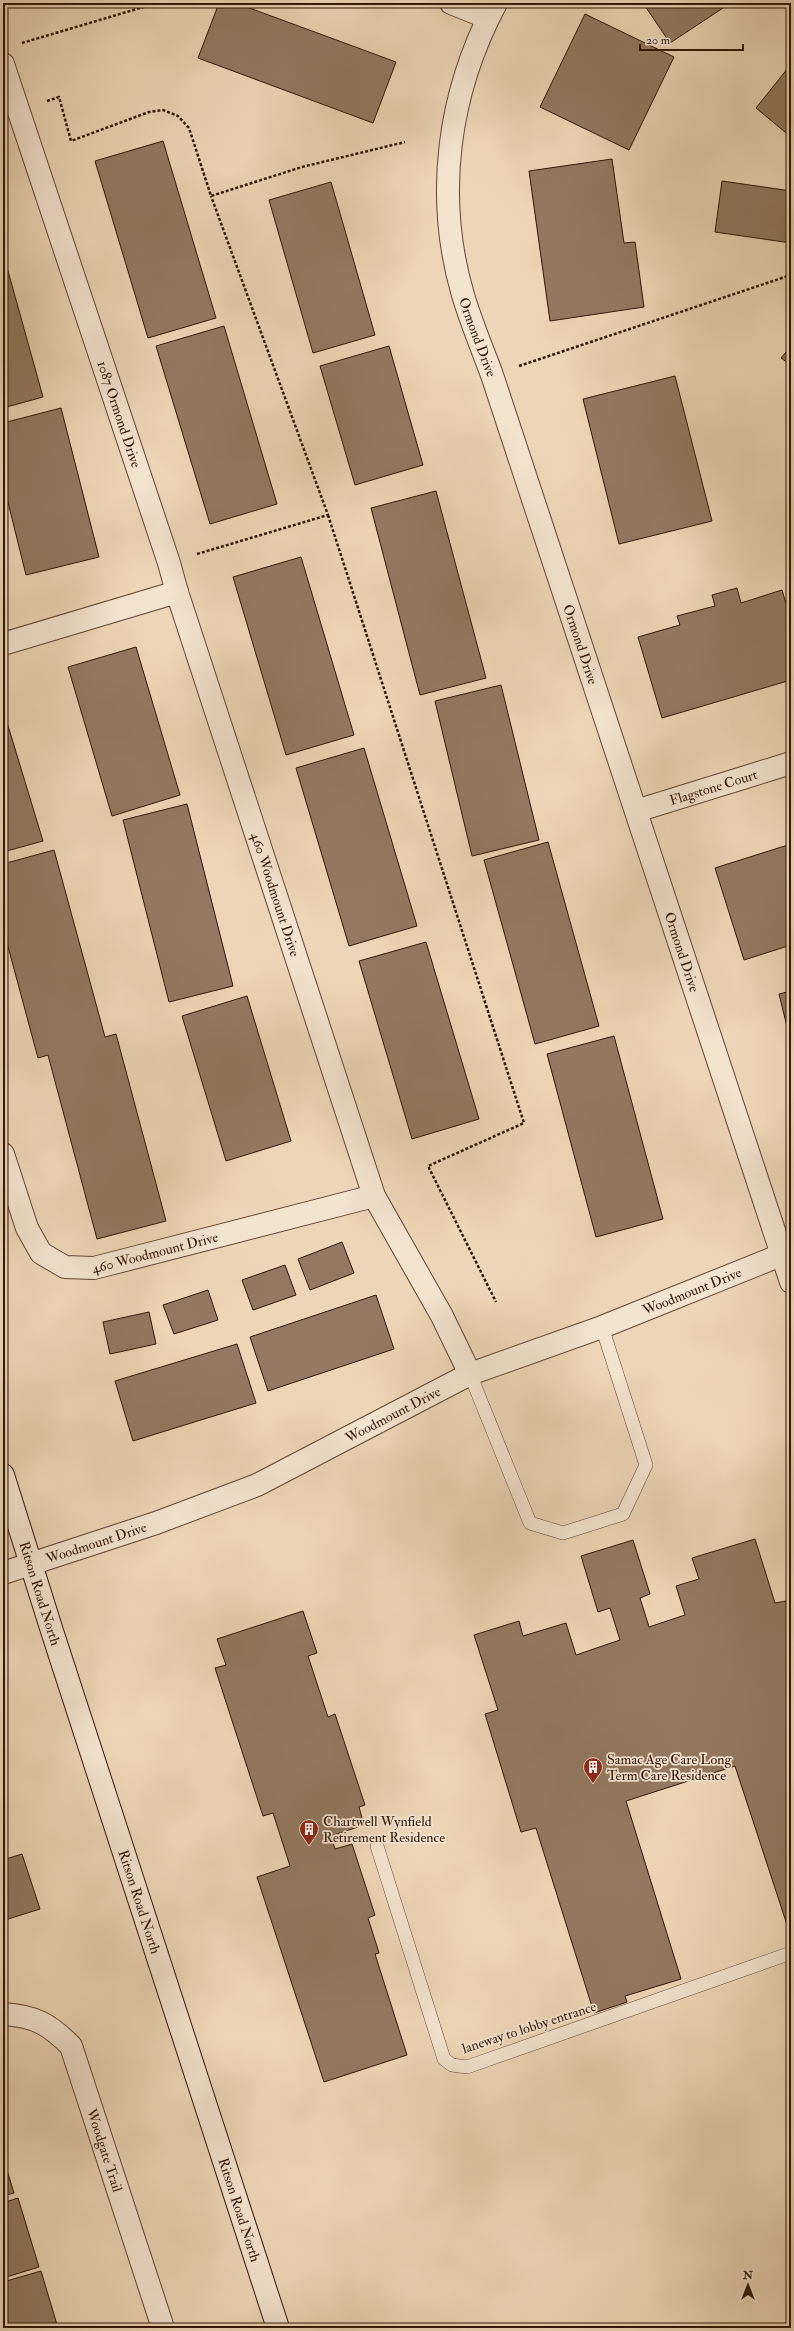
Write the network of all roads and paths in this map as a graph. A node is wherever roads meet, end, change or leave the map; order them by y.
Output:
1 (158, 3) edge
2 (451, 3) edge
3 (492, 11) edge
4 (20, 44) dead end
5 (3, 64) edge
6 (45, 102) dead end
7 (405, 142) dead end
8 (211, 196) junction
9 (791, 275) edge
10 (492, 375) junction
11 (328, 515) junction
12 (169, 563) junction
13 (177, 592) junction
14 (3, 644) edge
15 (791, 763) edge
16 (636, 810) junction
17 (3, 1154) edge
18 (374, 1196) junction
19 (786, 1252) edge
20 (791, 1282) edge
21 (496, 1302) dead end
22 (602, 1327) junction
23 (470, 1374) junction
24 (3, 1475) edge
25 (31, 1564) junction
26 (3, 1573) edge
27 (377, 1846) dead end
28 (791, 1953) edge
29 (3, 2014) edge
30 (163, 2328) edge
31 (278, 2328) edge

1 - 4 path
2 - 3 street
3 - 10 street, Ormond Drive
5 - 12 street, 1087 Ormond Drive
6 - 8 path
7 - 8 path
8 - 11 path
9 - 10 path
10 - 16 street, Ormond Drive
11 - 12 path
11 - 21 path
12 - 13 street, 1087 Ormond Drive
13 - 14 street
13 - 18 street, 460 Woodmount Drive
15 - 16 street, Flagstone Court
16 - 19 street, Ormond Drive
17 - 18 street, 460 Woodmount Drive
18 - 23 street, 460 Woodmount Drive
19 - 20 street, Ormond Drive
19 - 22 street, Woodmount Drive
22 - 23 street, Woodmount Drive
22 - 23 lane
23 - 25 street, Woodmount Drive
24 - 25 street, Ritson Road North
25 - 26 street, Woodmount Drive
25 - 31 street, Ritson Road North
27 - 28 lane, laneway to lobby entrance
29 - 30 street, Woodgate Trail

